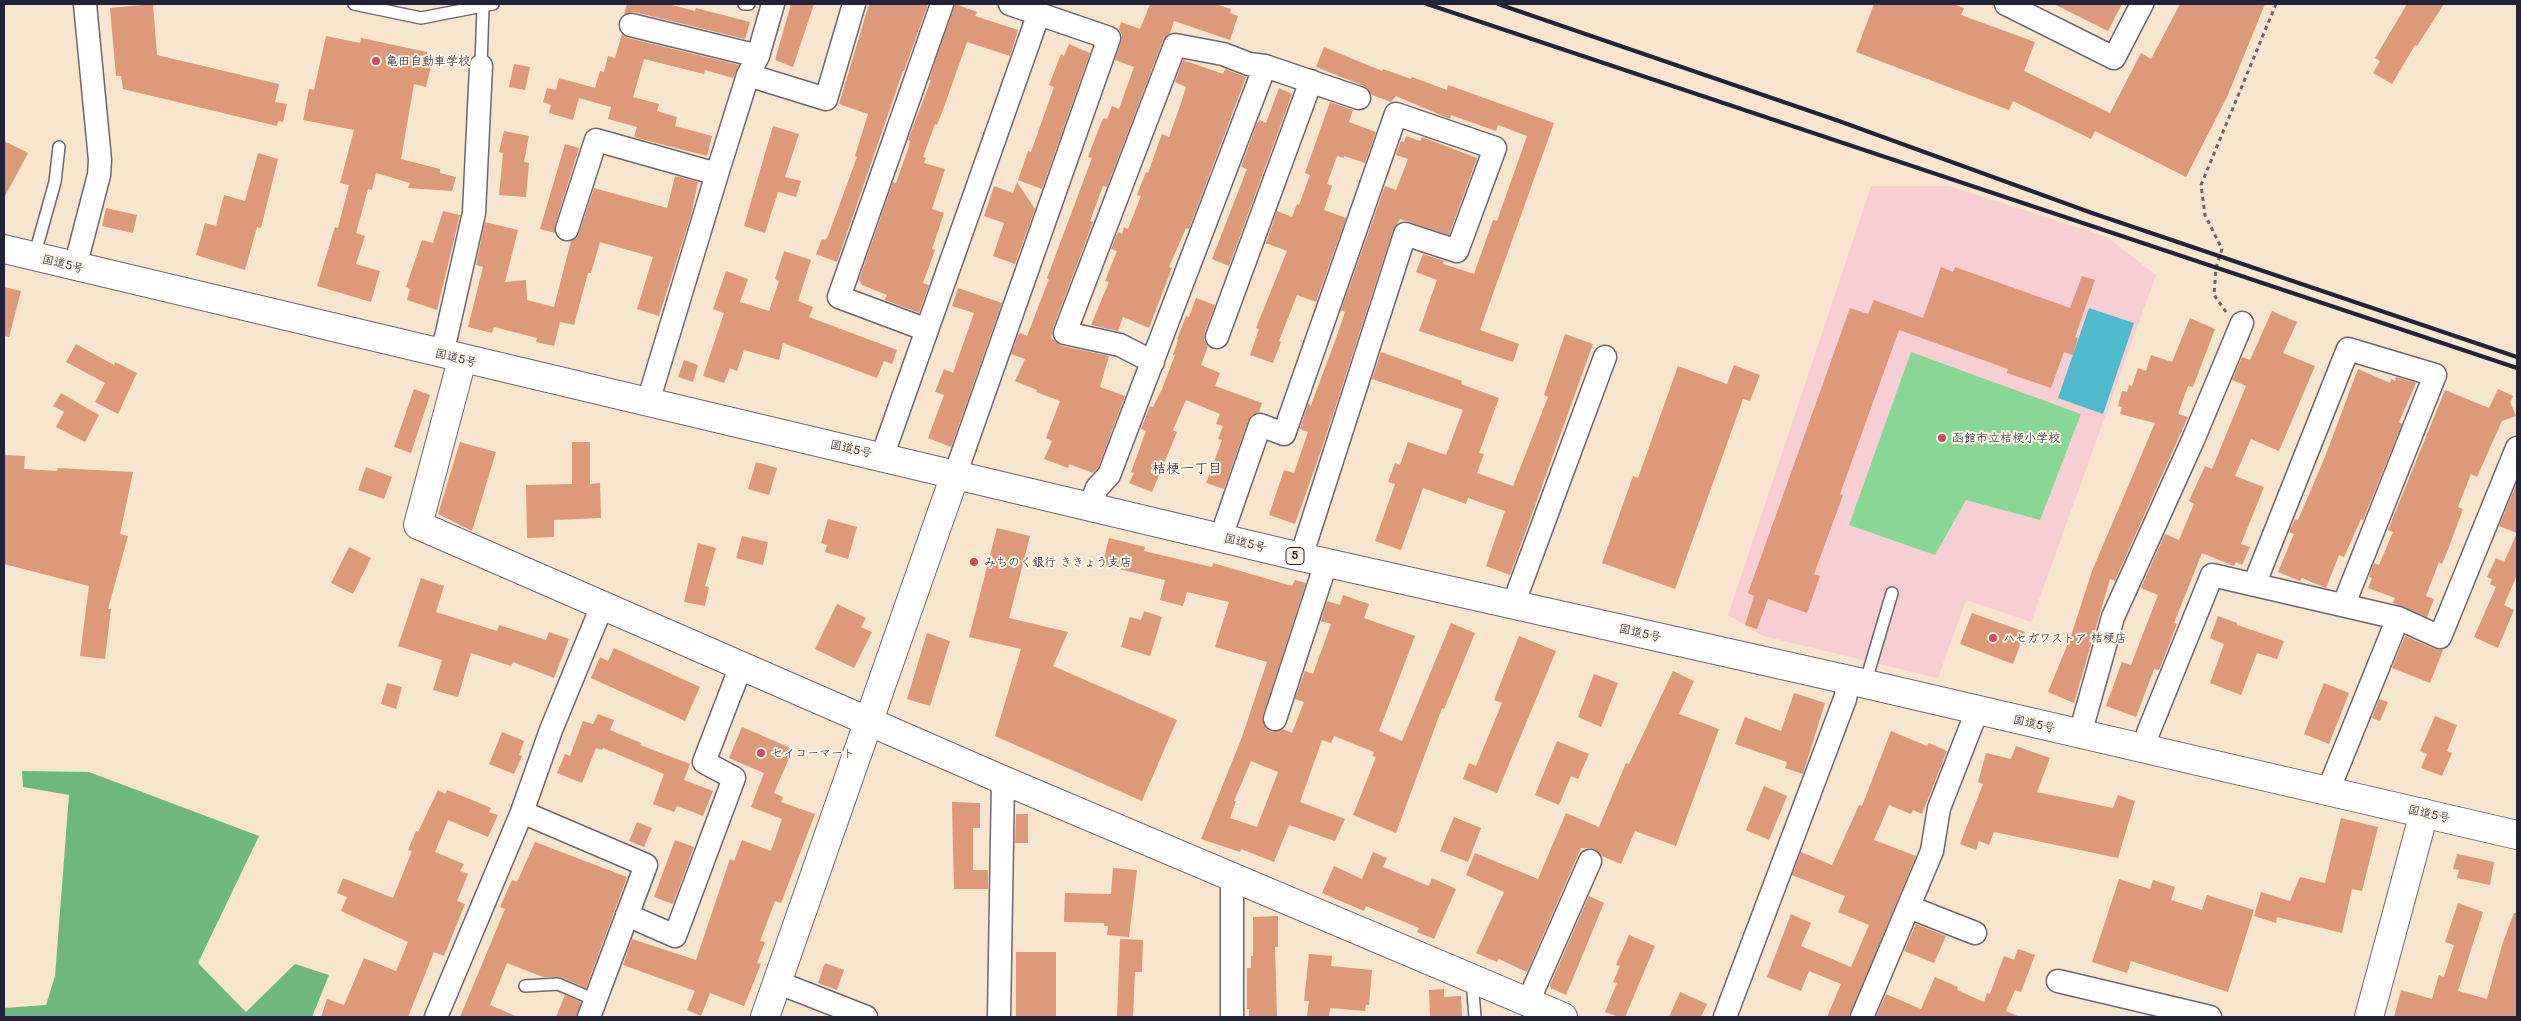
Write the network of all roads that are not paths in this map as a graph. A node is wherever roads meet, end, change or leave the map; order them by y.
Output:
1 (85, 4) edge
2 (354, 4) edge
3 (744, 4) edge
4 (749, 4) edge
5 (773, 4) edge
6 (854, 4) edge
7 (942, 4) edge
8 (1010, 4) edge
9 (2006, 4) edge
10 (2142, 4) edge
11 (485, 5) edge
12 (1039, 13) junction
13 (631, 26) dead end
14 (481, 66) joint
15 (753, 66) junction
16 (1265, 66) junction
17 (1311, 81) junction
18 (1359, 98) dead end
19 (59, 147) dead end
20 (717, 174) junction
21 (567, 229) dead end
22 (4, 249) edge
23 (34, 257) junction
24 (75, 267) junction
25 (2242, 323) road end
26 (927, 330) junction
27 (1217, 337) dead end
28 (451, 356) junction
29 (1604, 357) dead end
30 (1153, 362) junction
31 (648, 402) junction
32 (2517, 448) edge
33 (882, 457) junction
34 (955, 475) junction
35 (1090, 506) junction
36 (1221, 537) junction
37 (1314, 560) junction
38 (2254, 585) junction
39 (1892, 593) dead end
40 (2344, 604) junction
41 (1513, 605) junction
42 (602, 606) junction
43 (2398, 618) junction
44 (741, 666) junction
45 (1857, 682) junction
46 (1977, 711) junction
47 (1275, 719) dead end
48 (870, 722) junction
49 (2080, 734) junction
50 (2144, 749) junction
51 (1003, 780) junction
52 (2328, 791) junction
53 (522, 812) junction
54 (2424, 813) junction
55 (2517, 835) edge
56 (1590, 860) dead end
57 (1232, 878) junction
58 (1909, 907) junction
59 (627, 915) junction
60 (1975, 933) dead end
61 (1472, 979) junction
62 (2058, 981) dead end
63 (779, 983) junction
64 (525, 986) dead end
65 (1528, 1002) junction
66 (592, 1009) edge
67 (436, 1017) edge
68 (765, 1017) edge
69 (866, 1017) edge
70 (999, 1017) edge
71 (1232, 1017) edge
72 (1474, 1017) edge
73 (1562, 1017) edge
74 (1725, 1017) edge
75 (1862, 1017) edge
76 (2210, 1017) edge
77 (2369, 1017) edge

1 - 24 street
2 - 11 lane
3 - 4 lane
5 - 15 street
6 - 15 street
7 - 26 street
8 - 12 street
9 - 10 street
11 - 14 lane
12 - 26 street
12 - 34 street
13 - 15 street
14 - 28 street
15 - 20 street
16 - 17 street
16 - 30 street
16 - 30 street
17 - 18 street
17 - 27 street
19 - 23 lane
20 - 21 street
20 - 31 street
22 - 23 main road, 国道5号 / 5
23 - 24 main road, 国道5号 / 5
24 - 28 main road, 国道5号 / 5
25 - 49 street
26 - 33 street
28 - 31 main road, 国道5号 / 5
28 - 42 main road
29 - 41 street
30 - 35 street
31 - 33 main road, 国道5号 / 5
32 - 43 street
33 - 34 main road, 国道5号 / 5
34 - 35 main road, 国道5号 / 5
34 - 48 main road
35 - 36 main road, 国道5号 / 5
36 - 37 main road, 国道5号 / 5
36 - 37 street
37 - 41 main road, 国道5号 / 5
37 - 47 street
38 - 40 street
38 - 40 street
38 - 50 street
39 - 45 lane
40 - 43 street
41 - 45 main road, 国道5号 / 5
42 - 44 main road
42 - 53 street
43 - 52 street
44 - 48 main road
44 - 59 street
45 - 46 main road, 国道5号 / 5
45 - 74 street
46 - 49 main road, 国道5号 / 5
46 - 58 street
48 - 51 main road
48 - 63 main road
49 - 50 main road, 国道5号 / 5
50 - 52 main road, 国道5号 / 5
51 - 57 main road
51 - 70 street
52 - 54 main road, 国道5号 / 5
53 - 59 street
53 - 67 street
54 - 55 main road, 国道5号 / 5
54 - 77 main road
56 - 65 street
57 - 61 main road
57 - 71 street
58 - 60 street
58 - 75 street
59 - 66 street
61 - 65 main road
61 - 72 lane
62 - 76 street
63 - 68 main road
63 - 69 street
64 - 66 lane
65 - 73 main road

